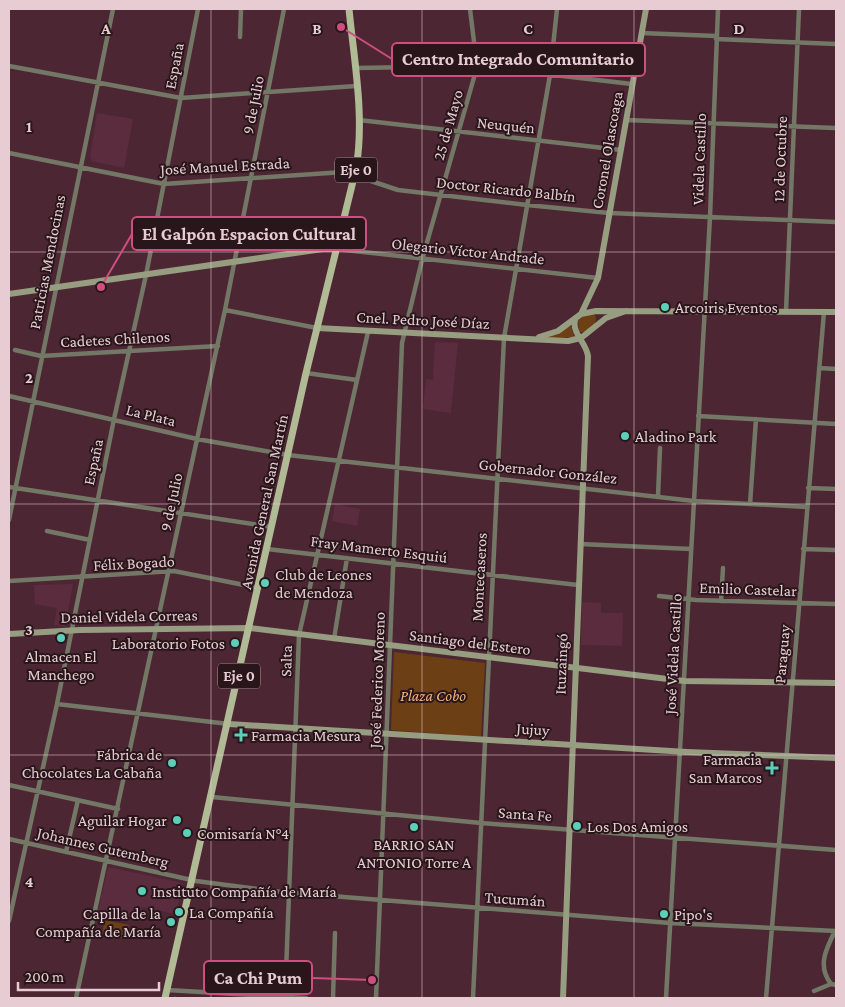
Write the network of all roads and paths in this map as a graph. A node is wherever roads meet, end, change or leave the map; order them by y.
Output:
1 (113, 9) edge
2 (198, 9) edge
3 (241, 9) edge
4 (284, 9) edge
5 (349, 9) edge
6 (470, 9) edge
7 (557, 9) edge
8 (646, 9) edge
9 (718, 9) edge
10 (799, 9) edge
11 (641, 33) junction
12 (716, 37) junction
13 (240, 38) dead end
14 (798, 42) junction
15 (836, 44) edge
16 (9, 66) edge
17 (476, 66) junction
18 (355, 68) junction
19 (550, 75) junction
20 (96, 83) junction
21 (632, 84) junction
22 (356, 86) junction
23 (269, 92) junction
24 (181, 98) junction
25 (359, 120) junction
26 (626, 120) junction
27 (713, 124) junction
28 (794, 127) junction
29 (836, 128) edge
30 (458, 132) junction
31 (539, 141) junction
32 (620, 150) junction
33 (9, 153) edge
34 (79, 168) junction
35 (355, 174) junction
36 (251, 178) junction
37 (164, 184) junction
38 (441, 195) junction
39 (527, 205) junction
40 (609, 213) junction
41 (710, 217) junction
42 (790, 221) junction
43 (836, 222) edge
44 (336, 250) junction
45 (422, 260) junction
46 (235, 262) junction
47 (515, 269) junction
48 (146, 275) junction
49 (598, 278) junction
50 (55, 287) junction
51 (9, 294) edge
52 (592, 295) junction
53 (225, 310) junction
54 (626, 311) junction
55 (705, 311) junction
56 (786, 311) junction
57 (594, 312) junction
58 (824, 312) junction
59 (836, 312) edge
60 (581, 314) junction
61 (576, 320) junction
62 (599, 323) junction
63 (317, 328) junction
64 (368, 332) junction
65 (403, 333) junction
66 (581, 336) junction
67 (504, 338) junction
68 (528, 338) junction
69 (218, 346) junction
70 (15, 350) dead end
71 (130, 351) junction
72 (41, 356) junction
73 (819, 368) junction
74 (836, 369) edge
75 (306, 373) junction
76 (357, 380) junction
77 (9, 396) edge
78 (32, 401) junction
79 (698, 416) junction
80 (114, 419) junction
81 (756, 419) junction
82 (814, 422) junction
83 (836, 424) edge
84 (197, 439) junction
85 (660, 448) dead end
86 (288, 455) junction
87 (340, 461) junction
88 (396, 467) junction
89 (496, 478) junction
90 (9, 487) edge
91 (582, 487) junction
92 (15, 488) junction
93 (808, 488) junction
94 (836, 489) edge
95 (658, 496) junction
96 (694, 500) junction
97 (98, 501) junction
98 (750, 504) junction
99 (807, 507) junction
100 (181, 513) junction
101 (9, 520) edge
102 (272, 527) junction
103 (47, 531) dead end
104 (90, 540) junction
105 (580, 544) junction
106 (267, 549) junction
107 (691, 549) junction
108 (803, 549) junction
109 (836, 550) edge
110 (318, 555) junction
111 (347, 558) junction
112 (394, 564) junction
113 (722, 568) dead end
114 (169, 571) junction
115 (492, 575) junction
116 (83, 578) junction
117 (9, 581) edge
118 (578, 585) junction
119 (259, 588) junction
120 (659, 596) dead end
121 (689, 599) junction
122 (721, 601) junction
123 (799, 603) junction
124 (836, 604) edge
125 (156, 628) junction
126 (250, 628) junction
127 (72, 630) junction
128 (9, 634) edge
129 (300, 635) junction
130 (334, 639) junction
131 (392, 646) junction
132 (488, 657) junction
133 (575, 668) junction
134 (684, 681) junction
135 (792, 683) junction
136 (836, 684) edge
137 (57, 704) junction
138 (139, 712) junction
139 (228, 724) junction
140 (296, 728) junction
141 (388, 734) junction
142 (485, 740) junction
143 (572, 745) junction
144 (680, 752) junction
145 (786, 757) junction
146 (836, 758) edge
147 (9, 785) edge
148 (38, 792) junction
149 (212, 797) junction
150 (78, 800) junction
151 (292, 806) junction
152 (118, 809) junction
153 (385, 814) junction
154 (481, 823) junction
155 (569, 830) junction
156 (675, 838) junction
157 (9, 839) edge
158 (26, 843) junction
159 (780, 846) junction
160 (836, 850) edge
161 (66, 852) junction
162 (107, 861) junction
163 (192, 880) junction
164 (289, 893) junction
165 (380, 901) junction
166 (477, 909) junction
167 (566, 915) junction
168 (9, 920) edge
169 (670, 923) junction
170 (772, 929) junction
171 (836, 931) edge
172 (335, 933) dead end
173 (834, 984) edge
174 (167, 990) junction
175 (814, 992) dead end
176 (207, 995) edge
177 (76, 998) edge
178 (165, 998) edge
179 (285, 998) edge
180 (306, 998) edge
181 (333, 998) edge
182 (376, 998) edge
183 (473, 998) edge
184 (563, 998) edge
185 (666, 998) edge
186 (766, 998) edge

1 - 20 street, Patricias Mendocinas
2 - 24 street, España
3 - 13 street
4 - 23 street, 9 de Julio
5 - 18 main road, Avenida General San Martín / Eje 0
6 - 17 street, 25 de Mayo
7 - 19 street, Montecaseros
8 - 11 street, Coronel Olascoaga
9 - 12 street, Videla Castillo
10 - 14 street, 12 de Octubre
11 - 12 street
11 - 21 street, Coronel Olascoaga
12 - 14 street
12 - 27 street, Videla Castillo
14 - 15 street
14 - 28 street, 12 de Octubre
16 - 20 street
17 - 18 street
17 - 19 street
17 - 30 street, 25 de Mayo
18 - 22 main road, Avenida General San Martín / Eje 0
19 - 21 street
19 - 31 street, Montecaseros
20 - 24 street
20 - 34 street, Patricias Mendocinas
21 - 26 street, Coronel Olascoaga
22 - 23 street
22 - 25 main road, Avenida General San Martín / Eje 0
23 - 24 street
23 - 36 street, 9 de Julio
24 - 37 street, España
25 - 30 street, Neuquén
25 - 35 main road, Avenida General San Martín / Eje 0
26 - 27 street
26 - 32 street, Coronel Olascoaga
27 - 28 street
27 - 41 street, Videla Castillo
28 - 29 street
28 - 42 street, 12 de Octubre
30 - 31 street, Neuquén
30 - 38 street, 25 de Mayo
31 - 32 street, Neuquén
31 - 39 street, Montecaseros
32 - 40 street, Coronel Olascoaga
33 - 34 street, José Manuel Estrada
34 - 37 street, José Manuel Estrada
34 - 50 street, Patricias Mendocinas
35 - 36 street, José Manuel Estrada
35 - 38 street, Doctor Ricardo Balbín
35 - 44 main road, Avenida General San Martín / Eje 0
36 - 37 street, José Manuel Estrada
36 - 46 street, 9 de Julio
37 - 48 street, España
38 - 39 street, Doctor Ricardo Balbín
38 - 45 street, 25 de Mayo
39 - 40 street, Doctor Ricardo Balbín
39 - 47 street, Montecaseros
40 - 41 street, Doctor Ricardo Balbín
40 - 49 street, Coronel Olascoaga
41 - 42 street, Doctor Ricardo Balbín
41 - 55 street, Videla Castillo
42 - 43 street, Doctor Ricardo Balbín
42 - 56 street, 12 de Octubre
44 - 45 street, Olegario Víctor Andrade
44 - 46 street
44 - 63 main road, Avenida General San Martín / Eje 0
45 - 47 street, Olegario Víctor Andrade
45 - 65 street, 25 de Mayo
46 - 48 street
46 - 53 street, 9 de Julio
47 - 49 street, Olegario Víctor Andrade
47 - 67 street, Montecaseros
48 - 50 street
48 - 71 street, España
49 - 52 street, Coronel Olascoaga
50 - 51 street
50 - 72 street, Patricias Mendocinas
52 - 57 street
52 - 60 street, Coronel Olascoaga
53 - 63 street
53 - 69 street, 9 de Julio
54 - 55 street
54 - 57 street
54 - 62 street
55 - 56 street
55 - 79 street, José Videla Castillo
56 - 58 street
57 - 60 street
57 - 62 street
58 - 59 street
58 - 73 street, Paraguay
60 - 61 street, Cnel. Pedro José Díaz
61 - 66 street, Ituzaingó
61 - 68 street, Cnel. Pedro José Díaz
62 - 66 street
63 - 64 street, Cnel. Pedro José Díaz
63 - 75 main road, Avenida General San Martín / Eje 0
64 - 65 street, Cnel. Pedro José Díaz
64 - 76 street, Salta
65 - 67 street, Cnel. Pedro José Díaz
65 - 88 street, José Federico Moreno
66 - 68 street, Cnel. Pedro José Díaz
66 - 91 street, Ituzaingó
67 - 68 street, Cnel. Pedro José Díaz
67 - 89 street, Montecaseros
69 - 71 street, Cadetes Chilenos
69 - 84 street, 9 de Julio
70 - 72 street, Cadetes Chilenos
71 - 72 street, Cadetes Chilenos
71 - 80 street, España
72 - 78 street, Patricias Mendocinas
73 - 74 street
73 - 82 street, Paraguay
75 - 76 street
75 - 86 main road, Avenida General San Martín / Eje 0
76 - 87 street, Salta
77 - 78 street, La Plata
78 - 80 street, La Plata
78 - 92 street, Patricias Mendocinas
79 - 81 street
79 - 96 street, José Videla Castillo
80 - 84 street, La Plata
80 - 97 street, España
81 - 82 street
81 - 98 street
82 - 83 street
82 - 93 street, Paraguay
84 - 86 street, La Plata
84 - 100 street, 9 de Julio
85 - 95 street
86 - 87 street, Gobernador González
86 - 102 main road, Avenida General San Martín / Eje 0
87 - 88 street, Gobernador González
87 - 110 street, Salta
88 - 89 street, Gobernador González
88 - 112 street, José Federico Moreno
89 - 91 street, Gobernador González
89 - 115 street, Montecaseros
90 - 92 street
91 - 95 street, Gobernador González
91 - 105 street, Ituzaingó
92 - 97 street
92 - 101 street, Patricias Mendocinas
93 - 94 street
93 - 99 street, Paraguay
95 - 96 street, Gobernador González
96 - 98 street, Gobernador González
96 - 107 street, José Videla Castillo
97 - 100 street
97 - 104 street, España
98 - 99 street, Gobernador González
99 - 108 street, Paraguay
100 - 102 street
100 - 114 street, 9 de Julio
102 - 106 main road, Avenida General San Martín / Eje 0
103 - 104 street
104 - 116 street, España
105 - 107 street
105 - 118 street, Ituzaingó
106 - 110 street, Fray Mamerto Esquiú
106 - 119 main road, Avenida General San Martín / Eje 0
107 - 121 street, José Videla Castillo
108 - 109 street
108 - 123 street, Paraguay
110 - 111 street, Fray Mamerto Esquiú
110 - 129 street, Salta
111 - 112 street, Fray Mamerto Esquiú
111 - 130 street
112 - 115 street, Fray Mamerto Esquiú
112 - 131 street, José Federico Moreno
113 - 122 street
114 - 116 street, Félix Bogado
114 - 119 street, Félix Bogado
114 - 125 street, 9 de Julio
115 - 118 street, Fray Mamerto Esquiú
115 - 132 street, Montecaseros
116 - 117 street, Félix Bogado
116 - 127 street, España
118 - 133 street, Ituzaingó
119 - 126 main road, Avenida General San Martín / Eje 0
120 - 121 street, Emilio Castelar
121 - 122 street, Emilio Castelar
121 - 134 street, José Videla Castillo
122 - 123 street, Emilio Castelar
123 - 124 street, Emilio Castelar
123 - 135 street, Paraguay
125 - 126 street, Daniel Videla Correas
125 - 127 street, Daniel Videla Correas
125 - 138 street, 9 de Julio
126 - 129 street, Santiago del Estero
126 - 139 main road, Avenida General San Martín / Eje 0
127 - 128 street, Daniel Videla Correas
127 - 137 street, España
129 - 130 street, Santiago del Estero
129 - 140 street, Salta
130 - 131 street, Santiago del Estero
131 - 132 street, Santiago del Estero
131 - 141 street, José Federico Moreno
132 - 133 street, Santiago del Estero
132 - 142 street, Montecaseros
133 - 134 street, Santiago del Estero
133 - 143 street, Ituzaingó
134 - 135 street, Santiago del Estero
134 - 144 street, José Videla Castillo
135 - 136 street, Santiago del Estero
135 - 145 street, Paraguay
137 - 138 street
137 - 148 street, España
138 - 139 street
138 - 152 street, 9 de Julio
139 - 140 street, Jujuy
139 - 149 main road, Avenida General San Martín / Eje 0
140 - 141 street, Jujuy
140 - 151 street, Salta
141 - 142 street, Jujuy
141 - 153 street, José Federico Moreno
142 - 143 street, Jujuy
142 - 154 street, Montecaseros
143 - 144 street, Jujuy
143 - 155 street, Ituzaingó
144 - 145 street, Jujuy
144 - 156 street, José Videla Castillo
145 - 146 street, Jujuy
145 - 159 street, Paraguay
147 - 148 street
148 - 150 street
148 - 158 street, España
149 - 151 street, Santa Fe
149 - 163 main road, Avenida General San Martín / Eje 0
150 - 152 street
150 - 161 street
151 - 153 street, Santa Fe
151 - 164 street, Salta
152 - 162 street, 9 de Julio
153 - 154 street, Santa Fe
153 - 165 street, José Federico Moreno
154 - 155 street, Santa Fe
154 - 166 street, Montecaseros
155 - 156 street, Santa Fe
155 - 167 street, Ituzaingó
156 - 159 street, Santa Fe
156 - 169 street, José Videla Castillo
157 - 158 street, Johannes Gutemberg
158 - 161 street, Johannes Gutemberg
158 - 168 street, España
159 - 160 street, Santa Fe
159 - 170 street, Paraguay
161 - 162 street, Johannes Gutemberg
162 - 163 street, Johannes Gutemberg
162 - 177 street, 9 de Julio
163 - 164 street, Tucumán
163 - 174 main road, Avenida General San Martín / Eje 0
164 - 165 street, Tucumán
164 - 179 street, Salta
165 - 166 street, Tucumán
165 - 182 street, José Federico Moreno
166 - 167 street, Tucumán
166 - 183 street, Montecaseros
167 - 169 street, Tucumán
167 - 184 street, Ituzaingó
169 - 170 street, Tucumán
169 - 185 street, José Videla Castillo
170 - 171 street, Tucumán
170 - 186 street, Paraguay
171 - 173 street
172 - 181 street
173 - 175 street
174 - 176 street
174 - 178 main road, Avenida General San Martín / Eje 0
176 - 179 street
179 - 180 street

